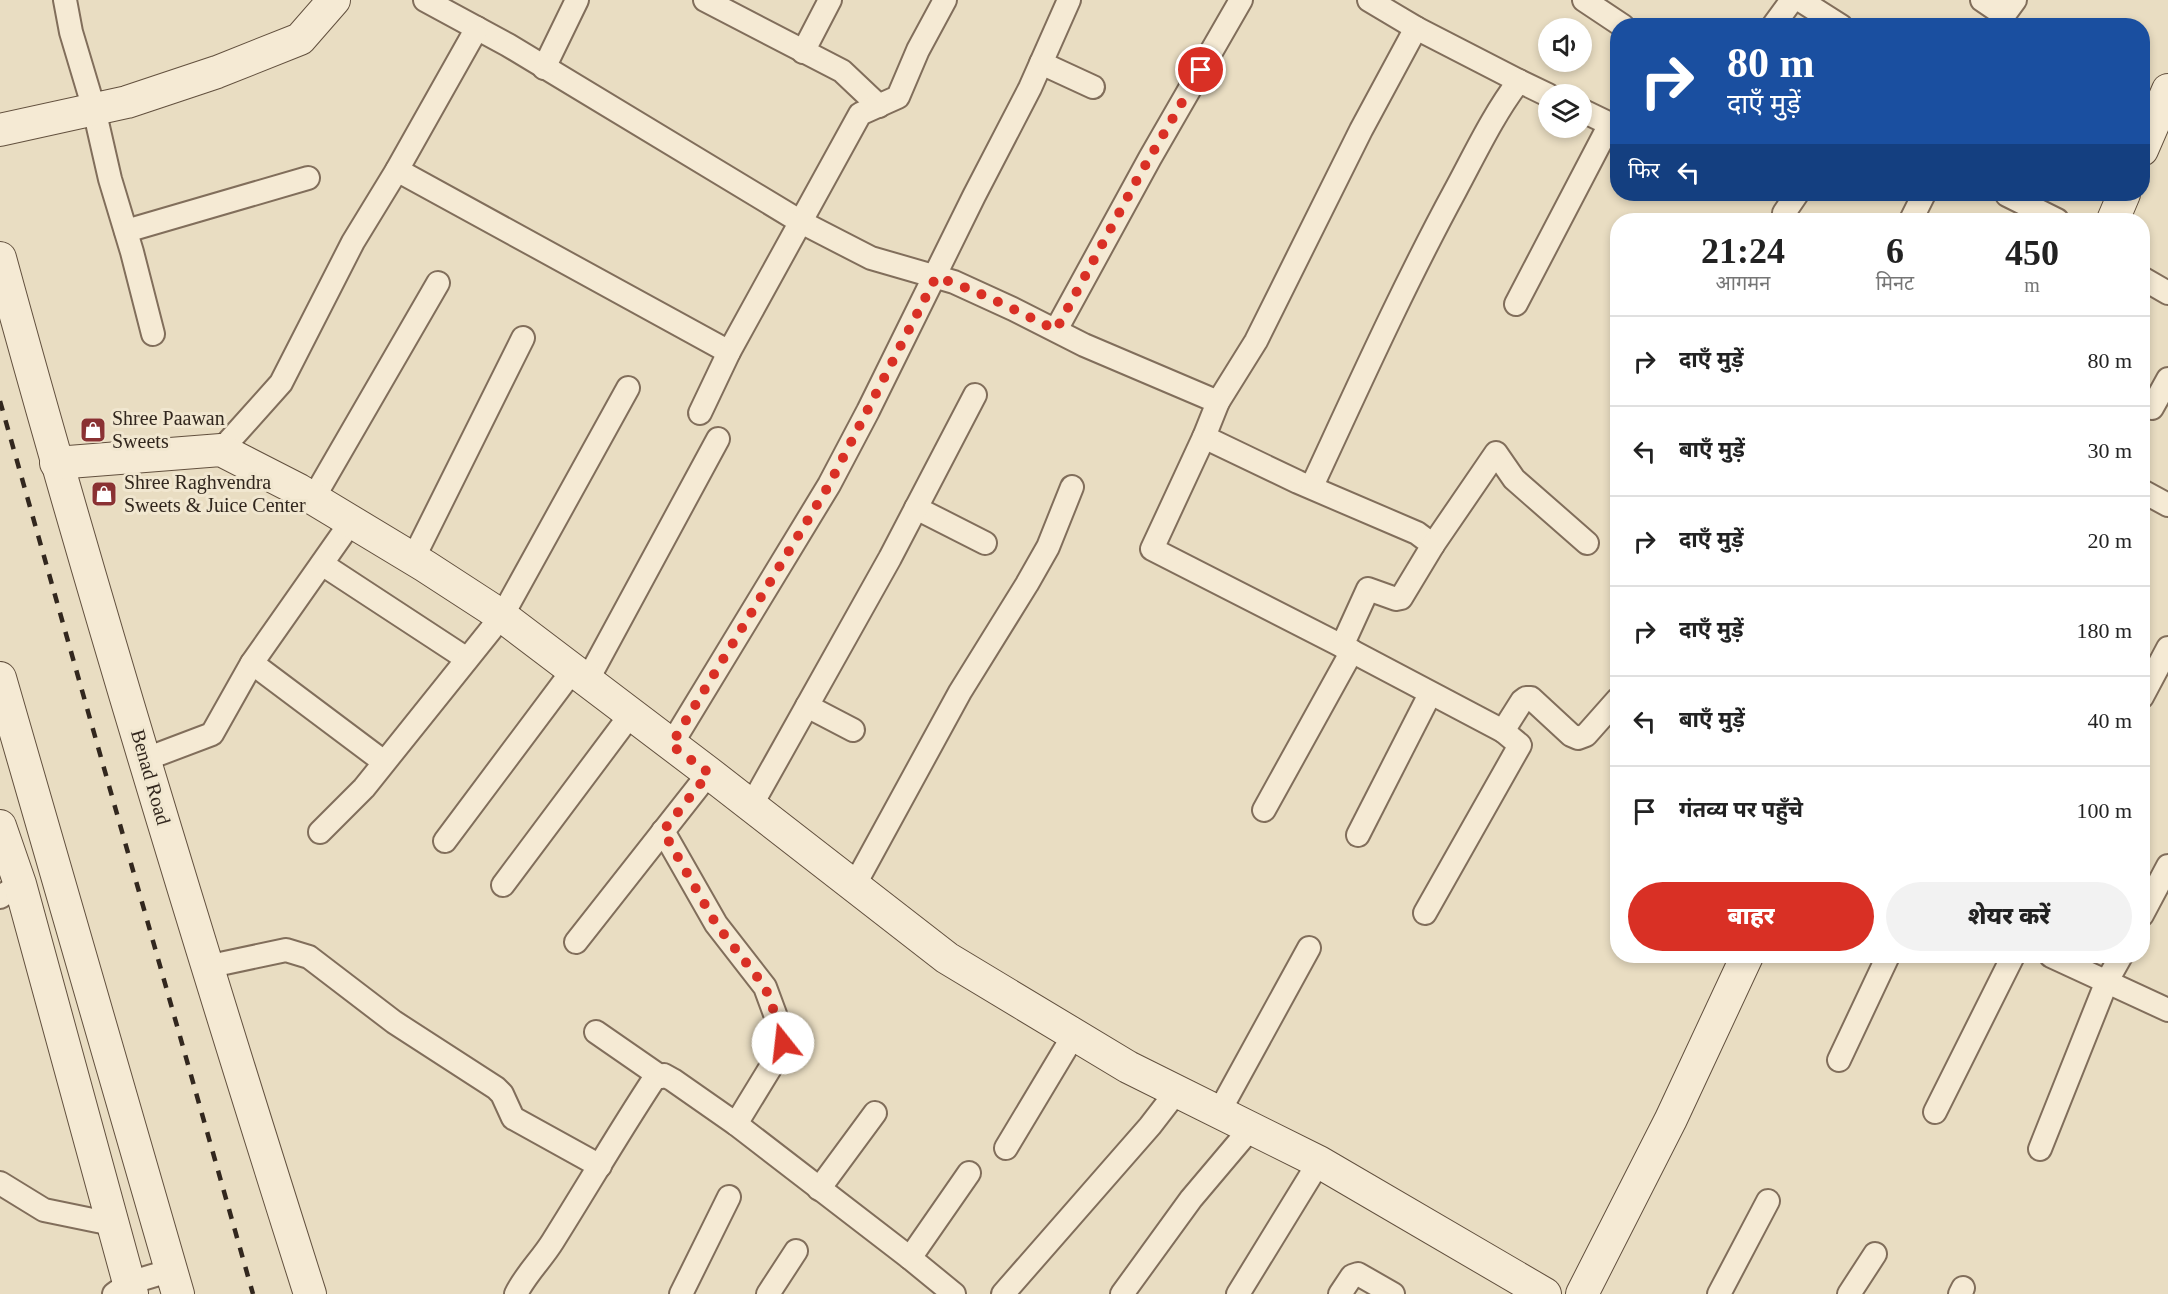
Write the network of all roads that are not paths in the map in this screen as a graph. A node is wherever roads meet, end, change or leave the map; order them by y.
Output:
1 (65, 0) edge
2 (334, 0) edge
3 (425, 0) edge
4 (577, 0) edge
5 (830, 0) edge
6 (945, 0) edge
7 (1069, 0) edge
8 (1240, 0) edge
9 (1369, 0) edge
10 (1584, 0) edge
11 (1792, 0) edge
12 (1800, 0) edge
13 (1982, 0) edge
14 (2015, 0) edge
15 (713, 2) edge
16 (1611, 18) edge
17 (1779, 18) edge
18 (1828, 18) edge
19 (477, 28) junction
20 (1416, 28) junction
21 (803, 52) junction
22 (1041, 63) junction
23 (544, 68) junction
24 (1519, 81) junction
25 (1093, 87) dead end
26 (1538, 90) edge
27 (2167, 92) edge
28 (879, 106) junction
29 (94, 109) junction
30 (1592, 115) edge
31 (0, 130) edge
32 (2150, 131) edge
33 (397, 170) junction
34 (308, 178) dead end
35 (1792, 201) edge
36 (2019, 201) edge
37 (1784, 213) dead end
38 (2043, 213) edge
39 (801, 222) junction
40 (126, 231) junction
41 (0, 258) edge
42 (936, 277) junction
43 (438, 283) dead end
44 (2150, 283) edge
45 (2168, 293) edge
46 (1516, 304) dead end
47 (1056, 330) junction
48 (153, 334) dead end
49 (523, 338) dead end
50 (729, 352) junction
51 (2168, 379) edge
52 (628, 388) dead end
53 (975, 395) dead end
54 (1218, 402) junction
55 (2152, 408) dead end
56 (700, 413) dead end
57 (1204, 438) junction
58 (718, 439) dead end
59 (221, 450) junction
60 (56, 464) junction
61 (1312, 486) junction
62 (1072, 487) dead end
63 (2150, 495) edge
64 (314, 499) junction
65 (2168, 505) edge
66 (916, 508) junction
67 (351, 522) junction
68 (985, 543) dead end
69 (1587, 543) dead end
70 (1433, 544) junction
71 (413, 559) junction
72 (322, 564) junction
73 (502, 616) junction
74 (1347, 648) junction
75 (2168, 648) edge
76 (467, 659) junction
77 (252, 663) junction
78 (580, 676) junction
79 (0, 678) edge
80 (2150, 682) edge
81 (1430, 694) junction
82 (807, 706) junction
83 (1610, 708) edge
84 (631, 714) junction
85 (853, 730) dead end
86 (1503, 731) junction
87 (671, 745) junction
88 (146, 759) junction
89 (384, 762) junction
90 (709, 773) junction
91 (750, 806) junction
92 (1264, 810) dead end
93 (0, 826) edge
94 (663, 831) junction
95 (320, 832) dead end
96 (1358, 835) dead end
97 (446, 841) dead end
98 (2168, 866) edge
99 (503, 885) dead end
100 (854, 886) junction
101 (10, 890) edge
102 (2150, 900) edge
103 (1425, 913) dead end
104 (576, 942) dead end
105 (1309, 948) dead end
106 (1744, 963) edge
107 (1885, 963) edge
108 (2010, 963) edge
109 (2067, 963) edge
110 (2117, 963) edge
111 (206, 967) junction
112 (2107, 981) junction
113 (2168, 1010) edge
114 (596, 1032) dead end
115 (1075, 1033) junction
116 (1839, 1060) dead end
117 (661, 1077) junction
118 (1177, 1091) junction
119 (1219, 1112) junction
120 (1935, 1112) dead end
121 (875, 1113) dead end
122 (736, 1124) junction
123 (1251, 1128) junction
124 (1006, 1148) dead end
125 (2040, 1149) dead end
126 (1319, 1162) junction
127 (600, 1166) junction
128 (969, 1173) dead end
129 (0, 1183) edge
130 (819, 1189) junction
131 (729, 1197) dead end
132 (1768, 1201) dead end
133 (112, 1224) junction
134 (796, 1251) dead end
135 (1875, 1254) dead end
136 (910, 1258) junction
137 (175, 1282) edge
138 (125, 1290) edge
139 (1527, 1290) edge
140 (310, 1294) edge
141 (516, 1294) edge
142 (681, 1294) edge
143 (768, 1294) edge
144 (954, 1294) edge
145 (1003, 1294) edge
146 (1122, 1294) edge
147 (1238, 1294) edge
148 (1340, 1294) edge
149 (1393, 1294) edge
150 (1582, 1294) edge
151 (1719, 1294) edge
152 (1849, 1294) edge

1 - 29 street
2 - 29 street
3 - 19 street
4 - 23 street
5 - 21 street
6 - 28 street
7 - 22 street
8 - 47 street
9 - 20 street
10 - 16 street
11 - 17 street
12 - 18 street
13 - 14 street
15 - 21 street
19 - 23 street
19 - 33 street
20 - 24 street
20 - 54 street
21 - 28 street
22 - 25 street
22 - 42 street
23 - 39 street
24 - 26 street
24 - 61 street
27 - 32 street
28 - 39 street
29 - 31 street
29 - 40 street
30 - 46 street
33 - 50 street
33 - 59 street
34 - 40 street
35 - 37 street
36 - 38 street
39 - 42 street
39 - 50 street
40 - 48 street
41 - 60 street, Benad Road
42 - 47 street
42 - 87 street
43 - 64 street
44 - 45 street
47 - 54 street
49 - 71 street
50 - 56 street
51 - 55 street
52 - 73 street
53 - 66 street
54 - 57 street
57 - 61 street
57 - 74 street
58 - 78 street
59 - 60 street
59 - 64 street
60 - 88 street, Benad Road
61 - 70 street
62 - 100 street
63 - 65 street
64 - 67 street
66 - 68 street
66 - 82 street
67 - 71 street
67 - 72 street
69 - 70 street
70 - 74 street
71 - 73 street
72 - 76 street
72 - 77 street
73 - 76 street
73 - 78 street
74 - 81 street
74 - 92 street
75 - 80 street
76 - 89 street
77 - 88 street
77 - 89 street
78 - 84 street
78 - 97 street
79 - 137 street
81 - 86 street
81 - 96 street
82 - 85 street
82 - 91 street
83 - 86 street
84 - 87 street
84 - 99 street
86 - 103 street
87 - 90 street
88 - 111 street, Benad Road
89 - 95 street
90 - 91 street
90 - 94 street
91 - 100 street
93 - 101 street
94 - 104 street
94 - 122 street
98 - 102 street
100 - 115 street
101 - 133 street
105 - 119 street
106 - 150 street
107 - 116 street
108 - 120 street
109 - 112 street
110 - 112 street
111 - 127 street
111 - 140 street, Benad Road
112 - 113 street
112 - 125 street
114 - 117 street
115 - 118 street
115 - 124 street
117 - 122 street
117 - 127 street
118 - 119 street
118 - 145 street
119 - 123 street
121 - 130 street
122 - 130 street
123 - 126 street
123 - 146 street
126 - 139 street
126 - 147 street
127 - 141 street
128 - 136 street
129 - 133 street
130 - 136 street
131 - 142 street
132 - 151 street
133 - 138 street
134 - 143 street
135 - 152 street
136 - 144 street
137 - 138 street
148 - 149 street

